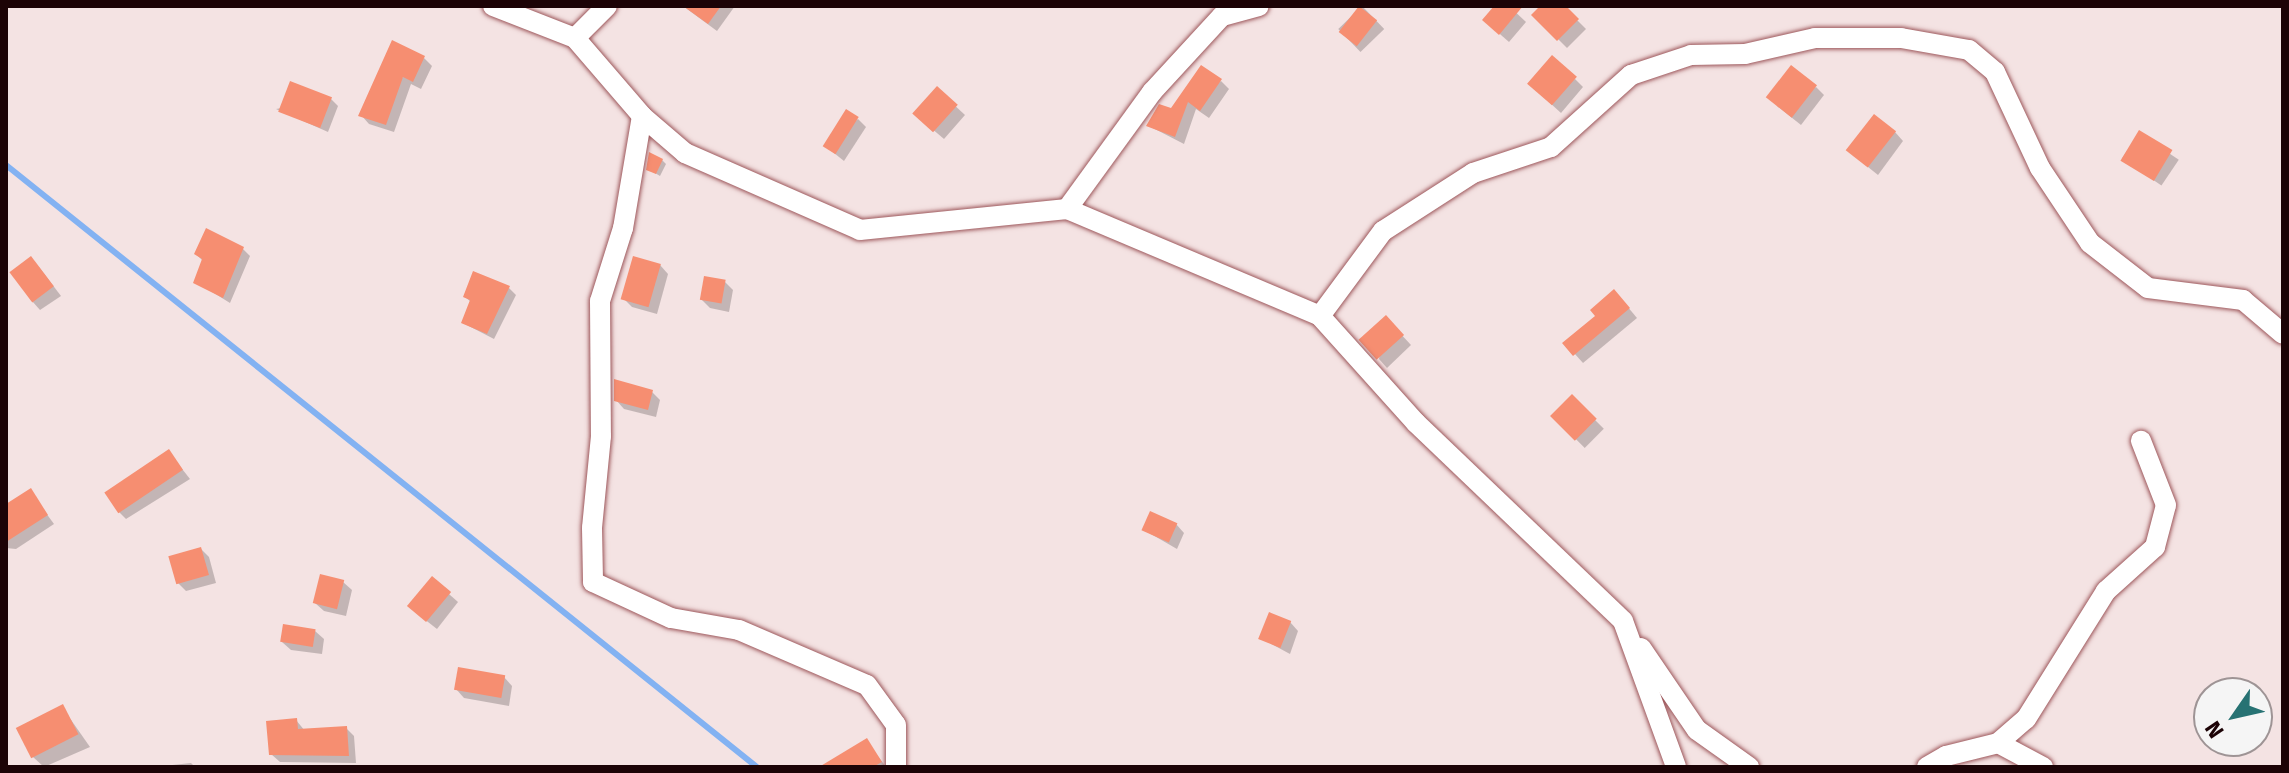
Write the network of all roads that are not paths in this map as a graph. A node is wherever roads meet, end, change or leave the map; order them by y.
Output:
1 (493, 6) edge
2 (607, 6) edge
3 (1259, 6) edge
4 (575, 38) junction
5 (642, 116) junction
6 (1067, 209) junction
7 (1320, 316) junction
8 (2283, 334) edge
9 (2141, 441) dead end
10 (1623, 621) junction
11 (1998, 743) junction
12 (896, 767) edge
13 (1676, 767) edge
14 (1749, 767) edge
15 (1927, 767) edge
16 (2043, 767) edge

1 - 4 street
2 - 4 street
3 - 6 street
4 - 5 street
5 - 6 street
5 - 12 street
6 - 7 street
7 - 8 street
7 - 10 street
9 - 11 street
10 - 13 street
10 - 14 street
11 - 15 street
11 - 16 street

